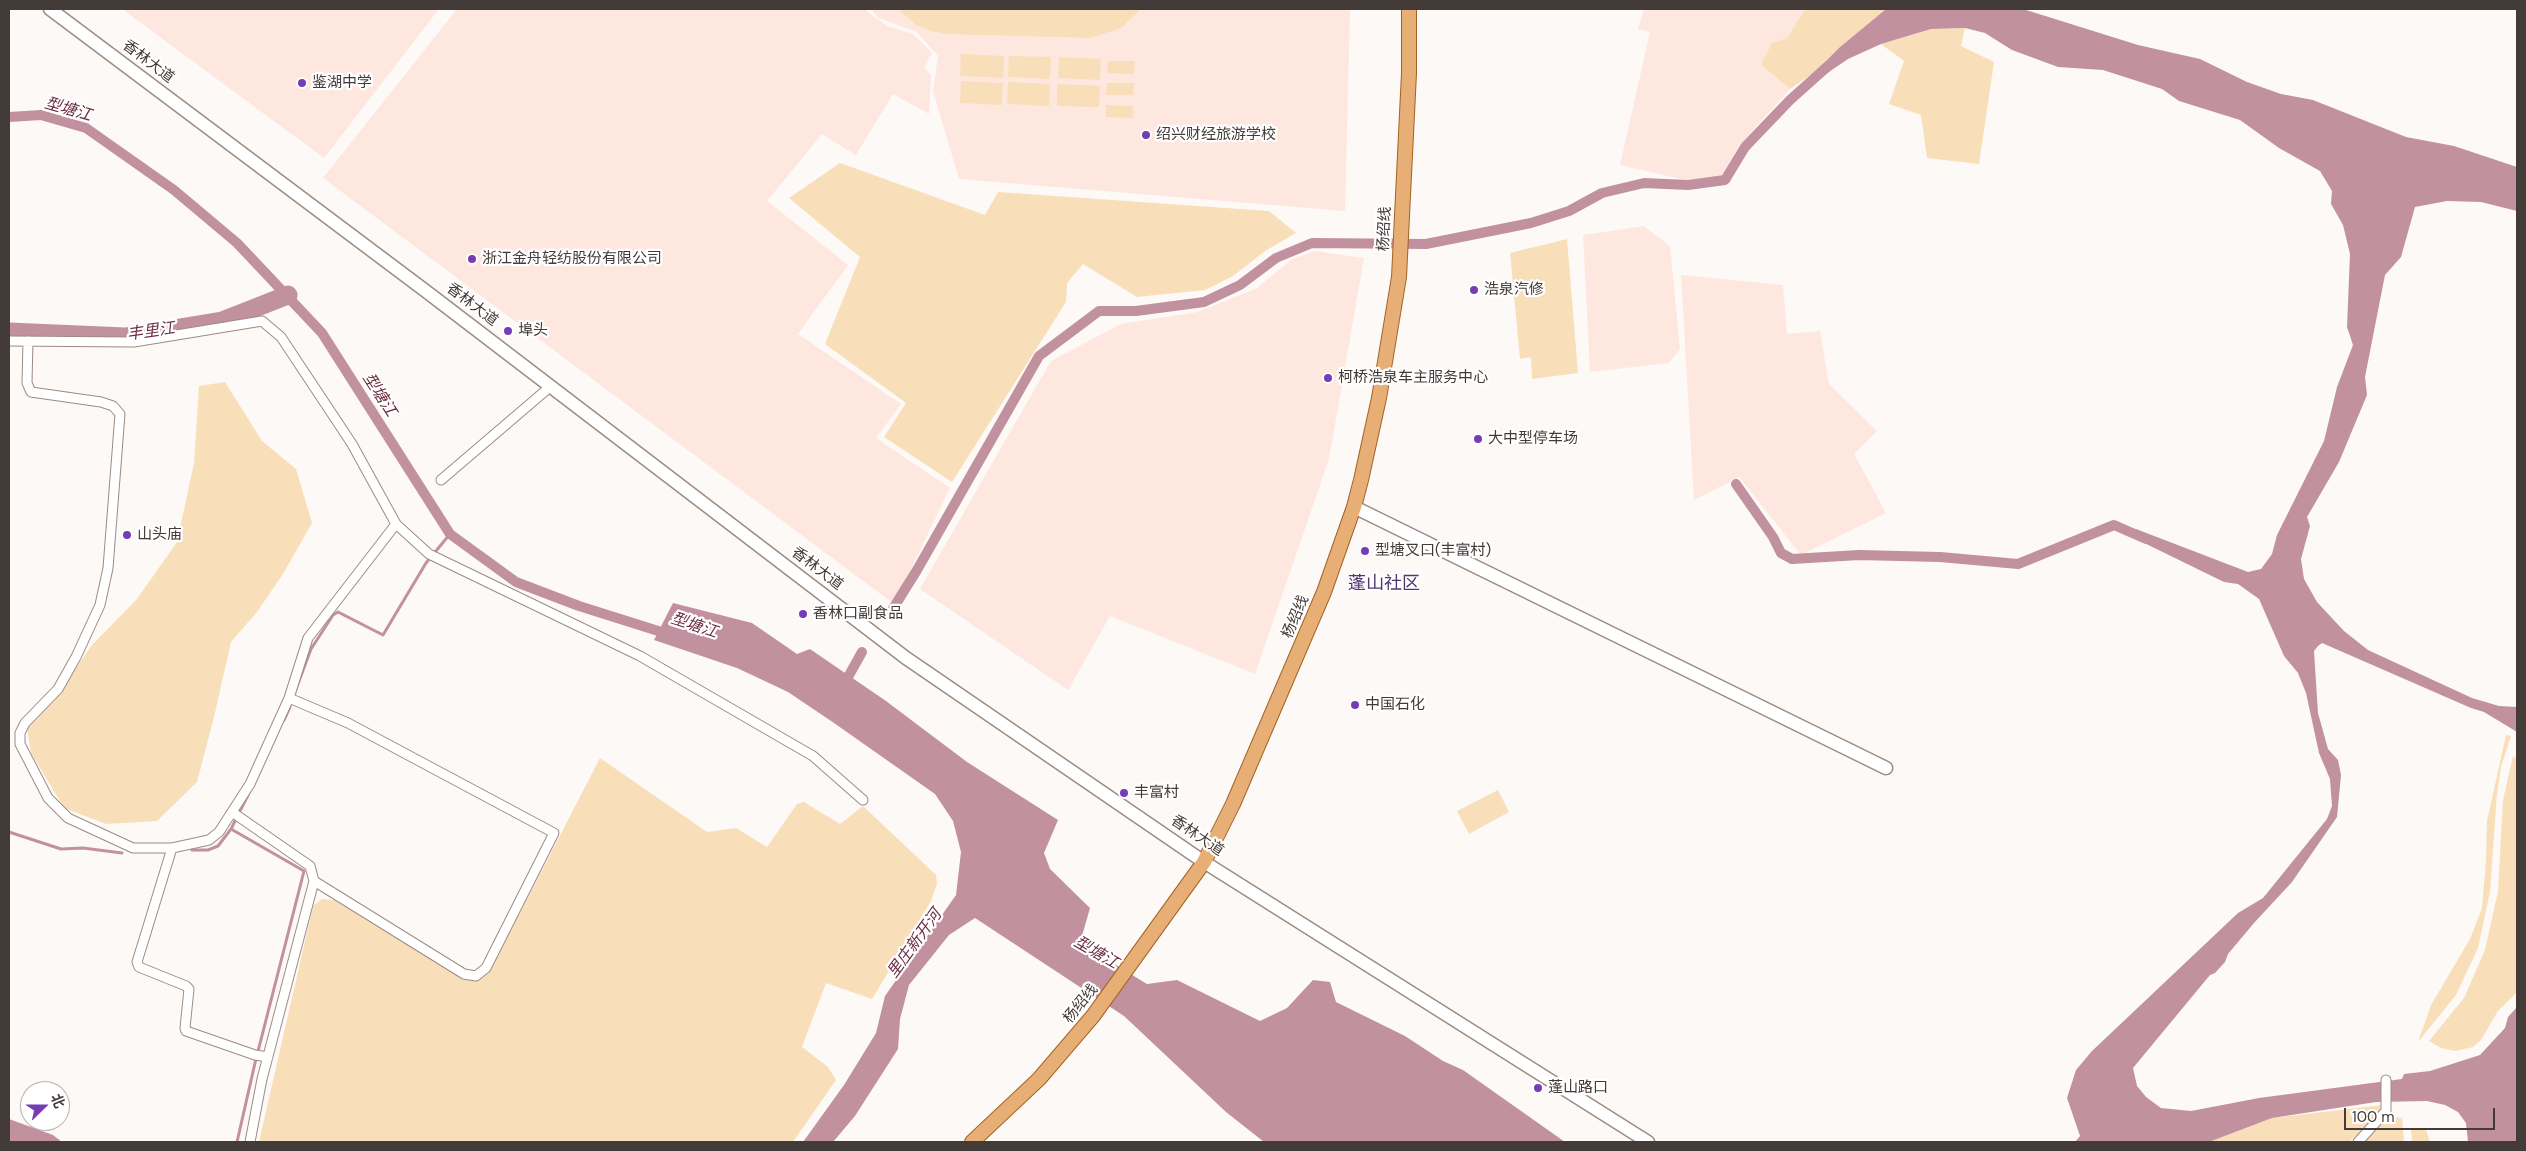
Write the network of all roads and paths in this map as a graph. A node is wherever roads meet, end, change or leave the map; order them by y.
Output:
1 (50, 9) edge
2 (1409, 9) edge
3 (9, 341) edge
4 (28, 341) junction
5 (551, 386) junction
6 (441, 480) dead end
7 (1354, 507) junction
8 (396, 524) junction
9 (293, 700) junction
10 (1886, 768) dead end
11 (863, 800) dead end
12 (236, 816) junction
13 (172, 848) junction
14 (1204, 862) junction
15 (314, 881) junction
16 (268, 1057) junction
17 (2386, 1080) dead end
18 (250, 1142) edge
19 (972, 1142) edge
20 (1648, 1142) edge
21 (2358, 1142) edge

1 - 5 main road, 香林大道
2 - 7 main road, 杨绍线
3 - 4 street
4 - 8 street
4 - 13 street
5 - 6 street
5 - 14 main road, 香林大道
7 - 10 main road
7 - 14 main road, 杨绍线
8 - 9 street
8 - 11 street
9 - 12 street
9 - 15 street
12 - 13 street
12 - 15 street
13 - 16 street
14 - 19 main road, 杨绍线
14 - 20 main road, 香林大道
15 - 16 street
16 - 18 street
17 - 21 street

